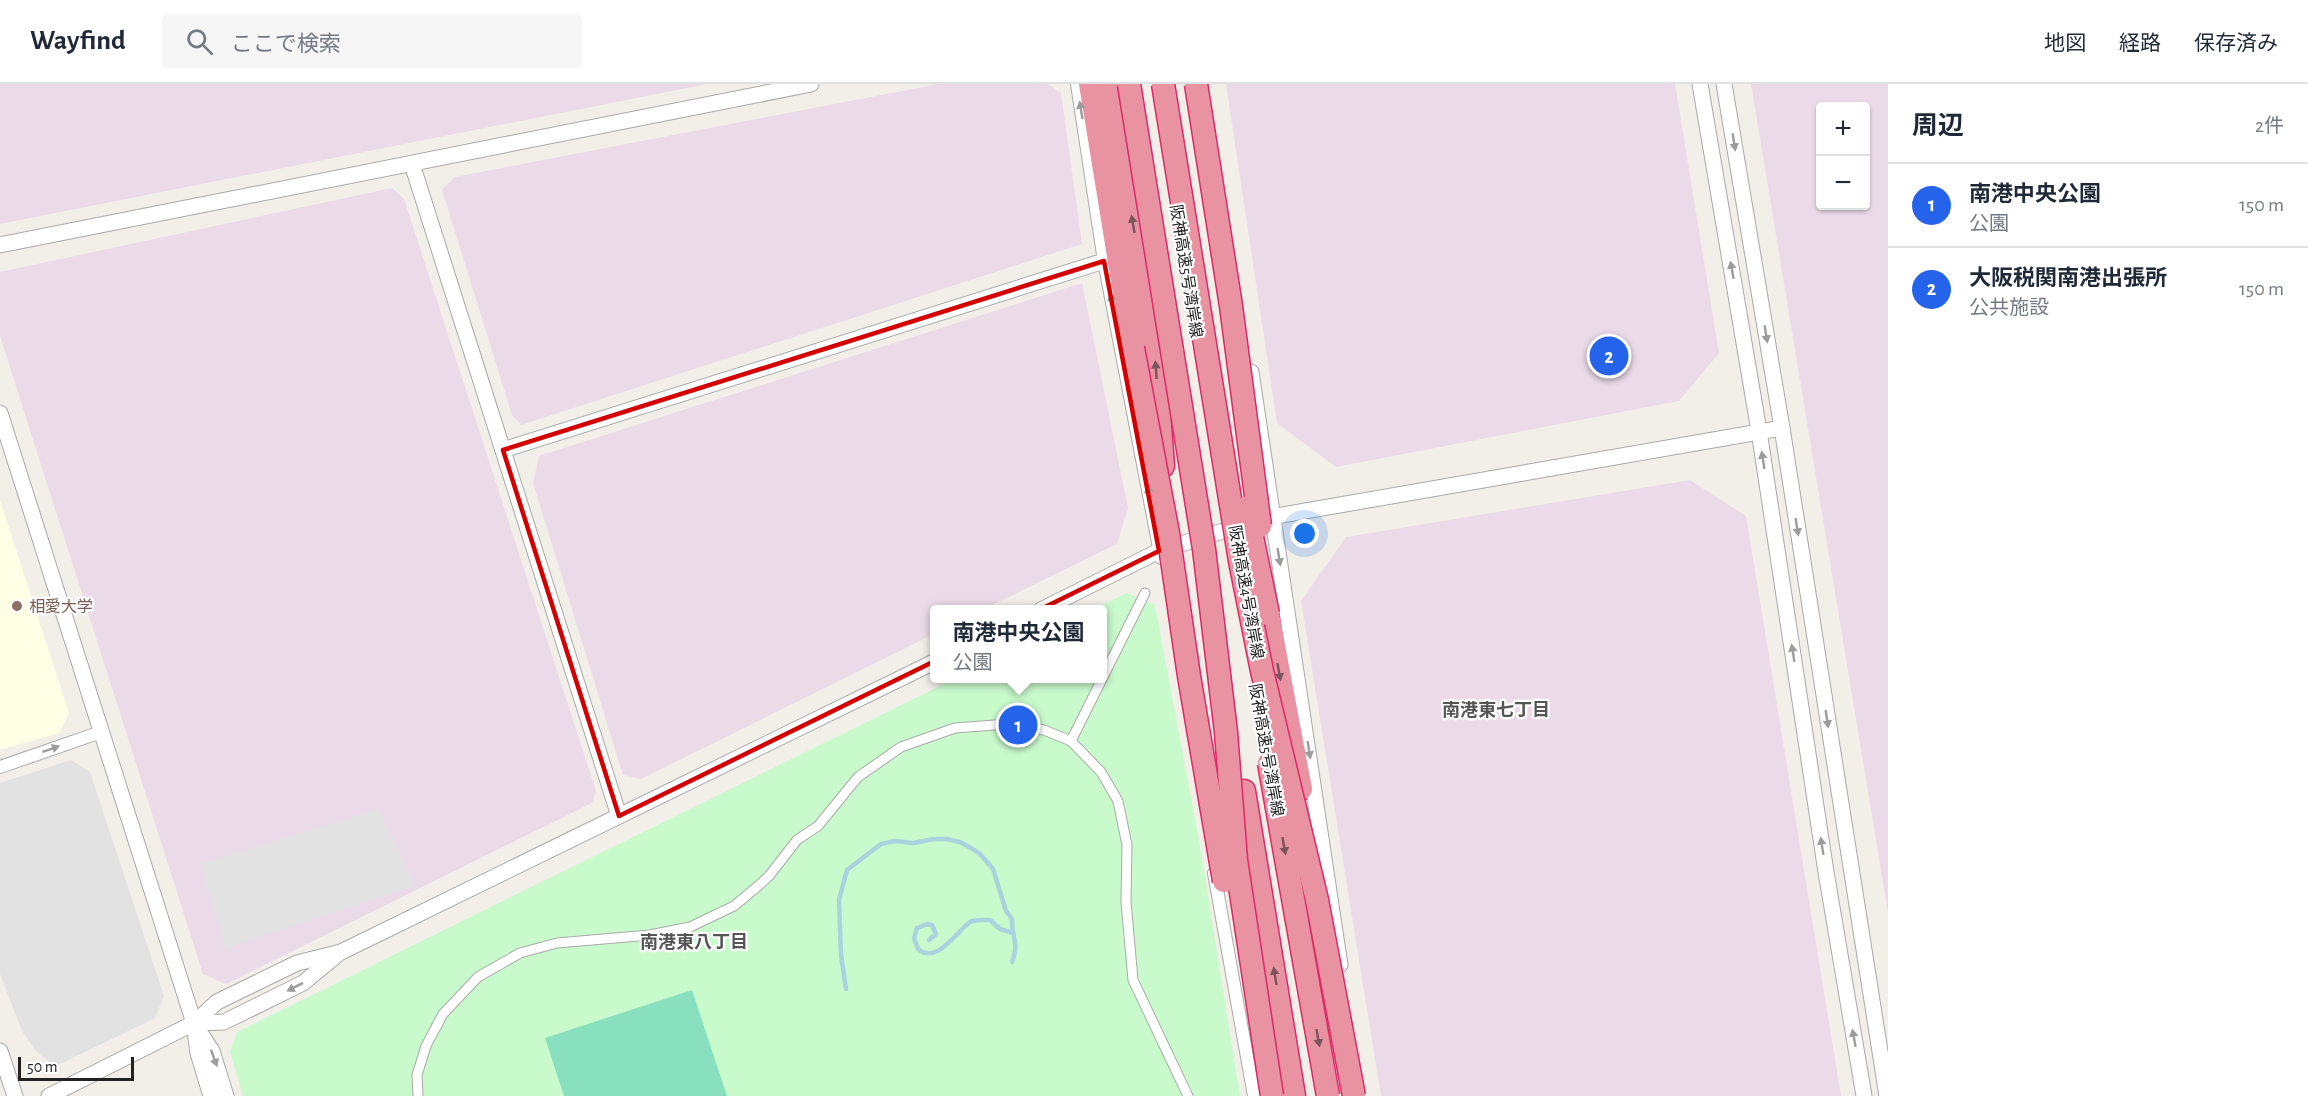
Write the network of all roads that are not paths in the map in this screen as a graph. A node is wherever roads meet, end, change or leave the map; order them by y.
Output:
1 (811, 84) edge
2 (1077, 84) edge
3 (1090, 84) edge
4 (1110, 84) edge
5 (1129, 84) edge
6 (1135, 84) edge
7 (1156, 84) edge
8 (1163, 84) edge
9 (1174, 84) edge
10 (1196, 84) edge
11 (1207, 84) edge
12 (1700, 84) edge
13 (1725, 84) edge
14 (412, 164) junction
15 (0, 245) edge
16 (1104, 261) junction
17 (0, 413) edge
18 (1782, 428) junction
19 (1759, 432) junction
20 (503, 450) junction
21 (1272, 515) junction
22 (1164, 542) junction
23 (1145, 593) dead end
24 (1048, 605) edge
25 (1269, 614) junction
26 (930, 664) edge
27 (1179, 666) dead end
28 (1107, 669) edge
29 (1100, 683) edge
30 (1183, 698) dead end
31 (101, 732) junction
32 (1071, 741) junction
33 (0, 767) edge
34 (619, 816) junction
35 (1337, 948) junction
36 (341, 952) junction
37 (194, 1023) junction
38 (0, 1052) edge
39 (15, 1096) edge
40 (49, 1096) edge
41 (211, 1096) edge
42 (226, 1096) edge
43 (418, 1096) edge
44 (1188, 1096) edge
45 (1254, 1096) edge
46 (1261, 1096) edge
47 (1272, 1096) edge
48 (1294, 1096) edge
49 (1328, 1096) edge
50 (1354, 1096) edge
51 (1364, 1096) edge
52 (1864, 1096) edge
53 (1887, 1096) edge

1 - 14 street
16 -> 2 street
3 - 22 highway, bridge
22 -> 4 highway, bridge
5 - 47 highway, 阪神高速4号湾岸線, bridge
48 -> 6 highway, 阪神高速5号湾岸線
7 -> 49 highway, 阪神高速5号湾岸線, bridge
8 - 50 highway, 阪神高速4号湾岸線, bridge
9 - 25 highway, bridge
10 - 25 highway, bridge
11 - 21 street
19 -> 12 street
13 -> 18 street
14 - 15 street
14 - 20 street
16 - 20 street
22 -> 16 street
17 - 31 street
18 - 19 street
18 -> 53 street
19 - 21 street
52 -> 19 street
20 - 34 street
21 - 22 street
21 -> 35 street
22 - 24 street
22 - 27 street
22 - 46 highway, bridge
23 - 28 street
25 -> 35 highway
26 - 34 street
29 - 32 street
30 - 45 street
33 -> 31 street
31 - 37 street
32 - 43 street
32 - 44 street
34 - 36 street
35 - 51 street
36 - 37 street
36 -> 37 street
37 - 40 street
37 - 41 street
37 -> 42 street
38 - 39 street

